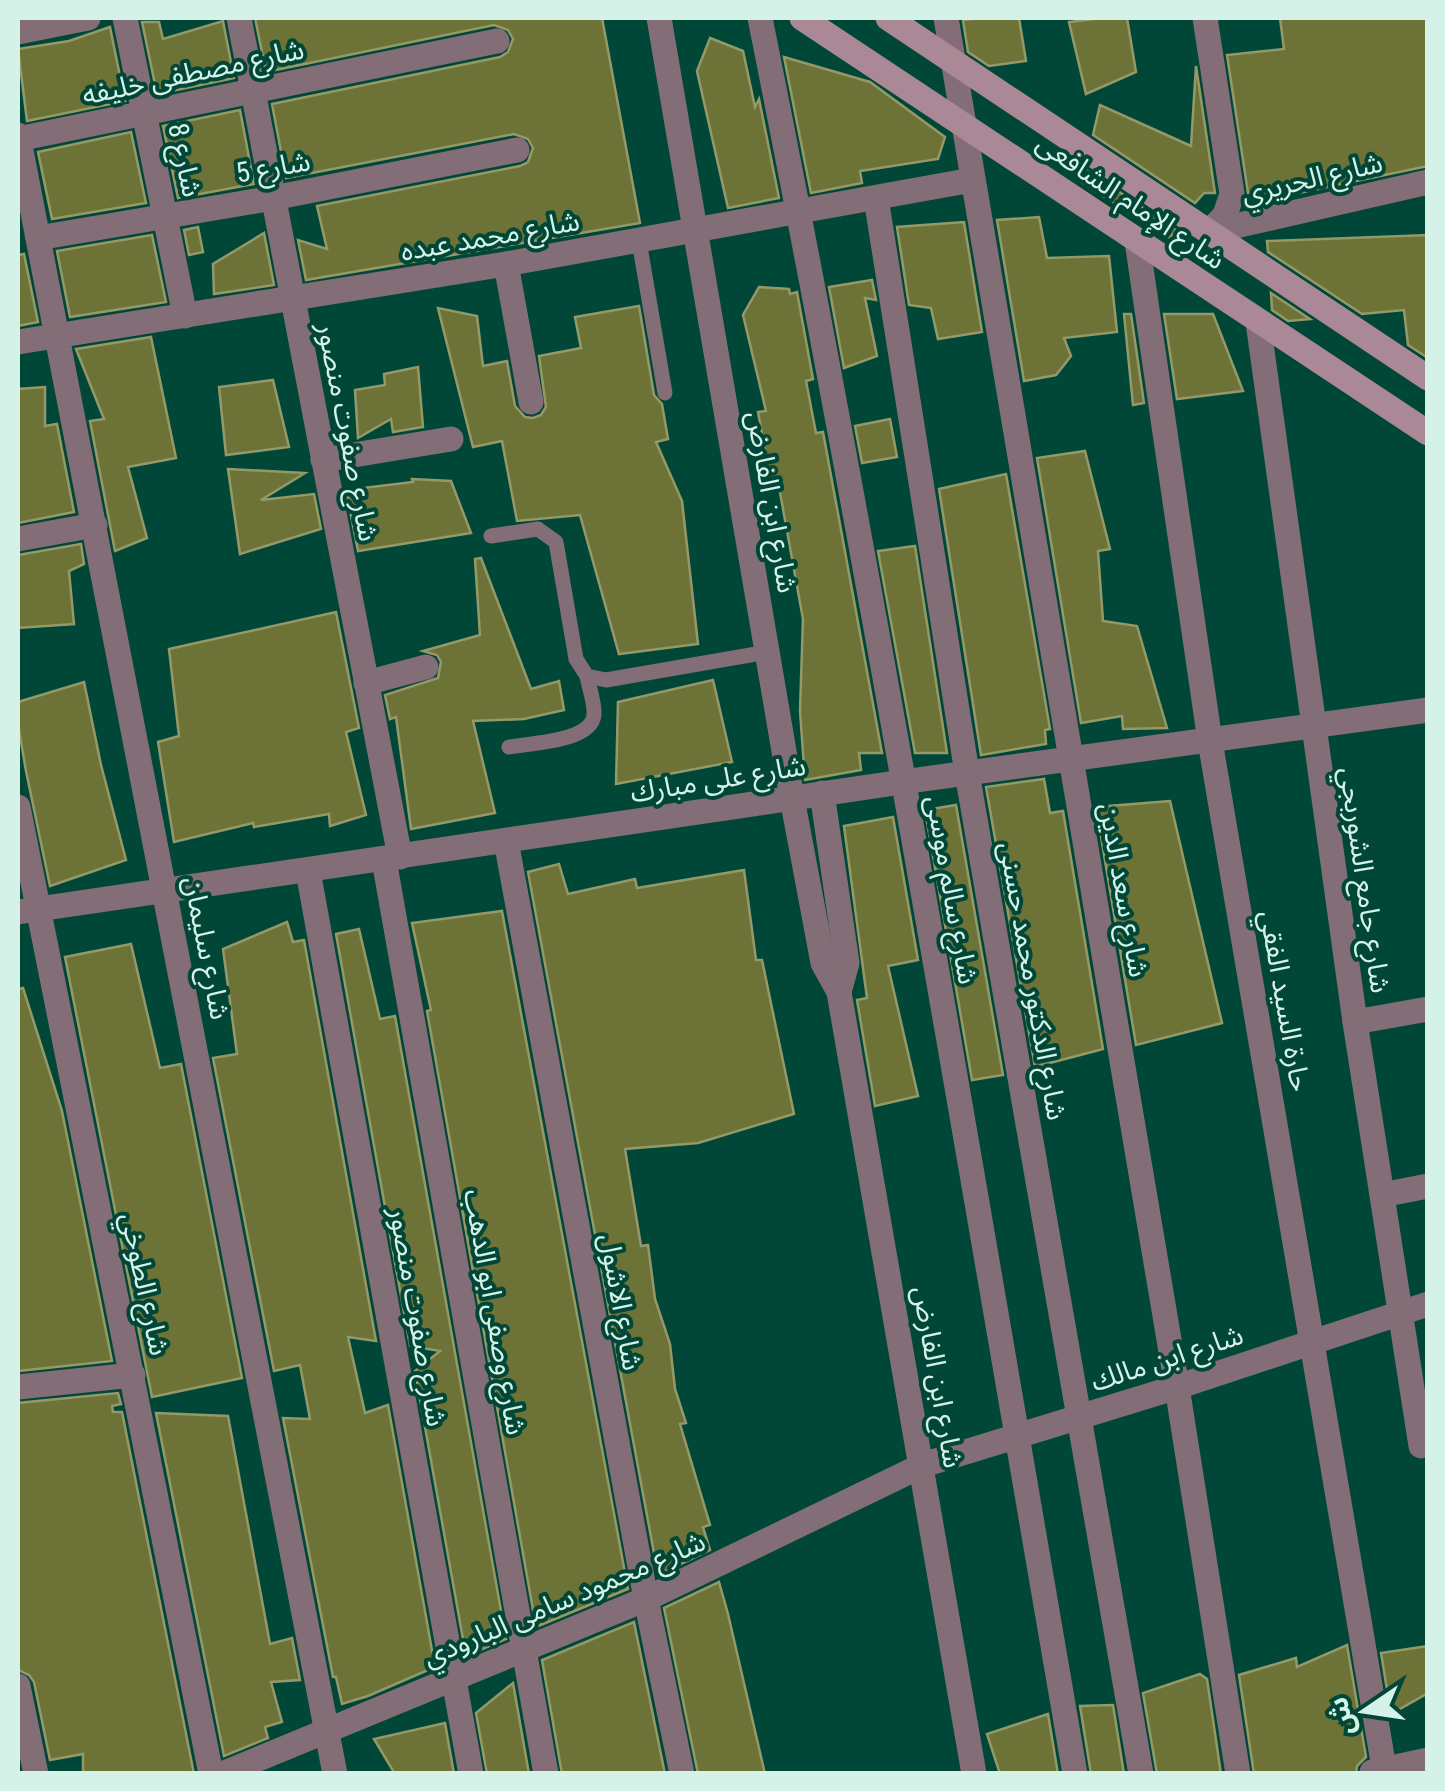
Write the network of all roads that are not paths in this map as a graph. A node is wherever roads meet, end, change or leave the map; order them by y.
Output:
1 (88, 18) edge
2 (125, 18) edge
3 (239, 18) edge
4 (658, 18) edge
5 (760, 18) edge
6 (802, 18) edge
7 (888, 18) edge
8 (946, 18) edge
9 (1204, 18) edge
10 (18, 32) edge
11 (497, 41) dead end
12 (952, 60) junction
13 (252, 90) junction
14 (144, 112) junction
15 (964, 125) junction
16 (18, 137) edge
17 (517, 150) dead end
18 (972, 180) junction
19 (1428, 182) edge
20 (273, 198) junction
21 (876, 198) junction
22 (799, 212) junction
23 (166, 216) junction
24 (695, 231) junction
25 (1209, 232) junction
26 (38, 238) junction
27 (639, 241) junction
28 (1137, 241) junction
29 (506, 264) junction
30 (292, 301) junction
31 (185, 316) junction
32 (1258, 322) junction
33 (56, 336) junction
34 (18, 342) edge
35 (1428, 378) edge
36 (665, 393) dead end
37 (531, 402) dead end
38 (1428, 433) edge
39 (451, 439) dead end
40 (323, 460) junction
41 (94, 525) junction
42 (491, 536) dead end
43 (18, 539) edge
44 (767, 652) junction
45 (426, 667) dead end
46 (587, 676) junction
47 (366, 683) junction
48 (1428, 710) edge
49 (1313, 727) junction
50 (1210, 740) junction
51 (509, 747) dead end
52 (1072, 759) junction
53 (967, 773) junction
54 (902, 782) junction
55 (822, 793) junction
56 (792, 798) junction
57 (18, 807) edge
58 (506, 841) junction
59 (392, 859) junction
60 (308, 871) junction
61 (165, 892) junction
62 (27, 910) edge
63 (839, 992) junction
64 (1428, 1009) edge
65 (1355, 1022) junction
66 (1428, 1186) edge
67 (1382, 1195) junction
68 (1428, 1304) edge
69 (1400, 1314) junction
70 (1314, 1342) junction
71 (133, 1375) junction
72 (18, 1387) edge
73 (1177, 1387) junction
74 (1078, 1417) junction
75 (1017, 1436) junction
76 (1421, 1446) dead end
77 (923, 1466) junction
78 (646, 1599) junction
79 (525, 1651) junction
80 (452, 1681) junction
81 (18, 1686) edge
82 (326, 1730) junction
83 (1428, 1760) edge
84 (1378, 1772) edge
85 (36, 1774) edge
86 (211, 1774) edge
87 (222, 1774) edge
88 (335, 1774) edge
89 (471, 1774) edge
90 (546, 1774) edge
91 (682, 1774) edge
92 (974, 1774) edge
93 (1075, 1774) edge
94 (1141, 1774) edge
95 (1238, 1774) edge

1 - 10 street
2 - 14 street, شارع 8
3 - 13 street, شارع صفوت منصور
4 - 24 street, شارع ابن الفارض
5 - 22 street, شارع سالم موسى
6 - 15 main road, شارع الإمام الشافعى
7 - 12 main road, شارع الإمام الشافعى
8 - 12 street, شارع سعد الدين
9 - 25 street
11 - 13 street, شارع مصطفى خليفه
12 - 15 street, شارع سعد الدين
12 - 25 main road, شارع الإمام الشافعى
13 - 14 street, شارع مصطفى خليفه
13 - 20 street, شارع صفوت منصور
14 - 16 street, شارع مصطفى خليفه
14 - 23 street, شارع 8
15 - 18 street, شارع سعد الدين
15 - 28 main road, شارع الإمام الشافعى
16 - 26 street, شارع سليمان
17 - 20 street, شارع 5
18 - 21 street, شارع محمد عبده
18 - 52 street, شارع سعد الدين
19 - 25 street, شارع الحريري
20 - 23 street, شارع 5
20 - 30 street, شارع صفوت منصور
21 - 22 street, شارع محمد عبده
21 - 53 street, شارع الدكتور محمد حسنى
22 - 24 street, شارع محمد عبده
22 - 54 street, شارع سالم موسى
23 - 26 street, شارع 5
23 - 31 street, شارع 8
24 - 27 street, شارع محمد عبده
24 - 44 street, شارع ابن الفارض
25 - 35 main road, شارع الإمام الشافعى
26 - 33 street, شارع سليمان
27 - 29 street, شارع محمد عبده
27 - 36 lane
28 - 32 main road, شارع الإمام الشافعى
28 - 50 street, حارة السيد الفقي
29 - 30 street, شارع محمد عبده
29 - 37 street
30 - 31 street, شارع محمد عبده
30 - 40 street, شارع صفوت منصور
31 - 33 street, شارع محمد عبده
32 - 38 main road, شارع الإمام الشافعى
32 - 49 street, شارع جامع الشوربجي
33 - 34 street, شارع محمد عبده
33 - 41 street, شارع سليمان
39 - 40 street
40 - 47 street, شارع صفوت منصور
41 - 43 street
41 - 61 street, شارع سليمان
42 - 46 lane
44 - 46 lane
44 - 56 street, شارع ابن الفارض
45 - 47 street
46 - 51 lane
47 - 59 street, شارع صفوت منصور
48 - 49 street, شارع على مبارك
49 - 50 street, شارع على مبارك
49 - 65 street, شارع جامع الشوربجي
50 - 52 street, شارع على مبارك
50 - 70 street, حارة السيد الفقي
52 - 53 street, شارع على مبارك
52 - 73 street, شارع سعد الدين
53 - 54 street, شارع على مبارك
53 - 74 street, شارع الدكتور محمد حسنى
54 - 55 street, شارع على مبارك
54 - 75 street, شارع سالم موسى
55 - 56 street, شارع على مبارك
55 - 63 street, شارع ابن الفارض
56 - 58 street, شارع على مبارك
56 - 63 street, شارع ابن الفارض
57 - 62 street, شارع الطوخي
58 - 59 street, شارع على مبارك
58 - 78 street, شارع الاشول
59 - 60 street, شارع على مبارك
59 - 79 street, شارع وصفى ابو الدهب
60 - 61 street, شارع على مبارك
60 - 80 street, شارع صفوت منصور
61 - 62 street, شارع على مبارك
61 - 82 street, شارع سليمان
62 - 71 street, شارع الطوخي
63 - 77 street, شارع ابن الفارض
64 - 65 street
65 - 67 street, شارع جامع الشوربجي
66 - 67 street
67 - 69 street, شارع جامع الشوربجي
68 - 69 street, شارع ابن مالك
69 - 70 street, شارع ابن مالك
69 - 76 street, شارع جامع الشوربجي
70 - 73 street, شارع ابن مالك
70 - 84 street, حارة السيد الفقي
71 - 72 street
71 - 86 street, شارع الطوخي
73 - 74 street, شارع ابن مالك
73 - 95 street, شارع سعد الدين
74 - 75 street, شارع ابن مالك
74 - 94 street, شارع الدكتور محمد حسنى
75 - 77 street, شارع ابن مالك
75 - 93 street, شارع سالم موسى
77 - 78 street, شارع محمود سامى البارودي
77 - 92 street, شارع ابن الفارض
78 - 79 street, شارع محمود سامى البارودي
78 - 91 street, شارع الاشول
79 - 80 street, شارع محمود سامى البارودي
79 - 90 street, شارع وصفى ابو الدهب
80 - 82 street, شارع محمود سامى البارودي
80 - 89 street, شارع صفوت منصور
81 - 85 street
82 - 87 street, شارع محمود سامى البارودي
82 - 88 street, شارع سليمان
83 - 84 street

